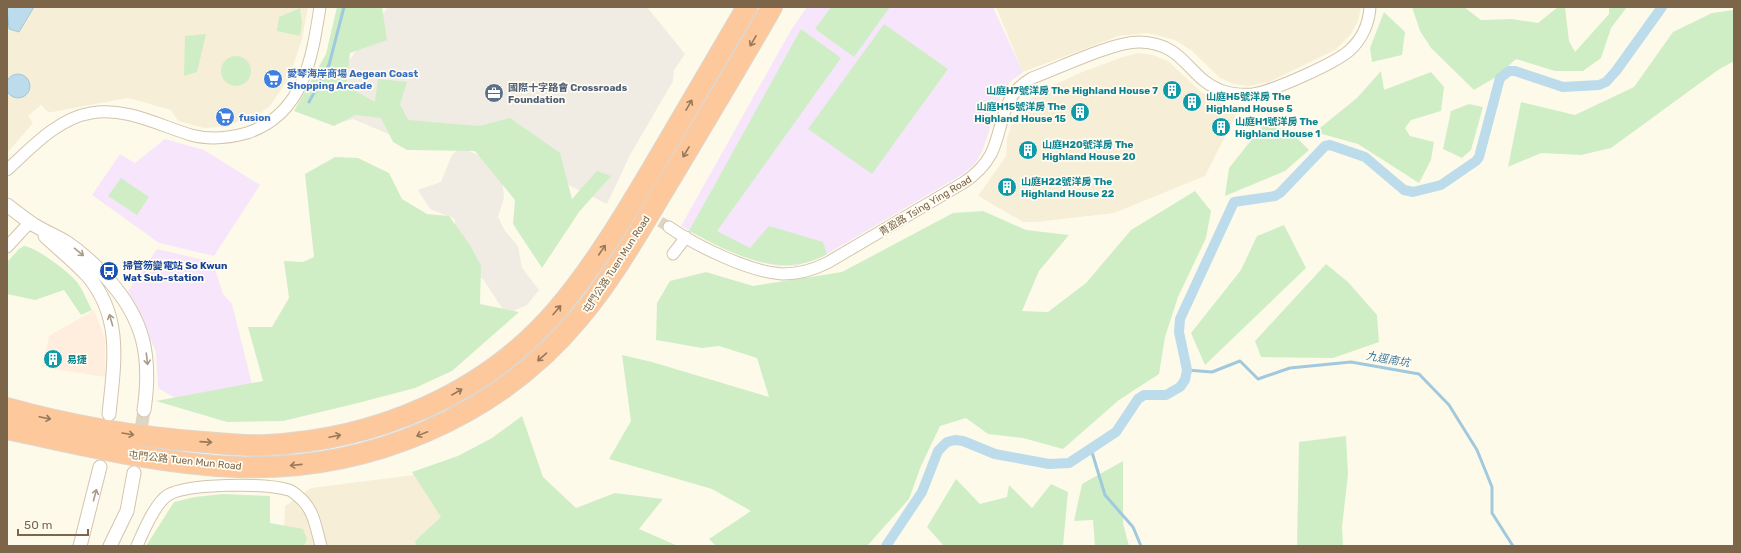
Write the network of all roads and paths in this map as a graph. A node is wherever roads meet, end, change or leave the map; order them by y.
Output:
1 (320, 7) edge
2 (748, 7) edge
3 (772, 7) edge
4 (1370, 7) edge
5 (7, 170) edge
6 (7, 205) edge
7 (32, 224) junction
8 (669, 227) tunnel mouth
9 (686, 237) junction
10 (7, 247) edge
11 (673, 254) dead end
12 (7, 408) edge
13 (144, 410) tunnel mouth
14 (109, 414) dead end
15 (7, 429) edge
16 (100, 467) dead end
17 (134, 473) tunnel mouth
18 (80, 546) edge
19 (110, 546) edge
20 (137, 546) edge
21 (321, 546) edge

1 - 5 street
12 -> 2 highway, 屯門公路 Tuen Mun Road
3 -> 15 highway, 屯門公路 Tuen Mun Road
4 - 9 street, 青盈路 Tsing Ying Road
6 - 7 street
7 - 10 street
7 -> 13 street
14 -> 7 street
8 - 9 street, 青盈路 Tsing Ying Road
9 - 11 street
18 -> 16 street
17 - 19 street
20 - 21 street

